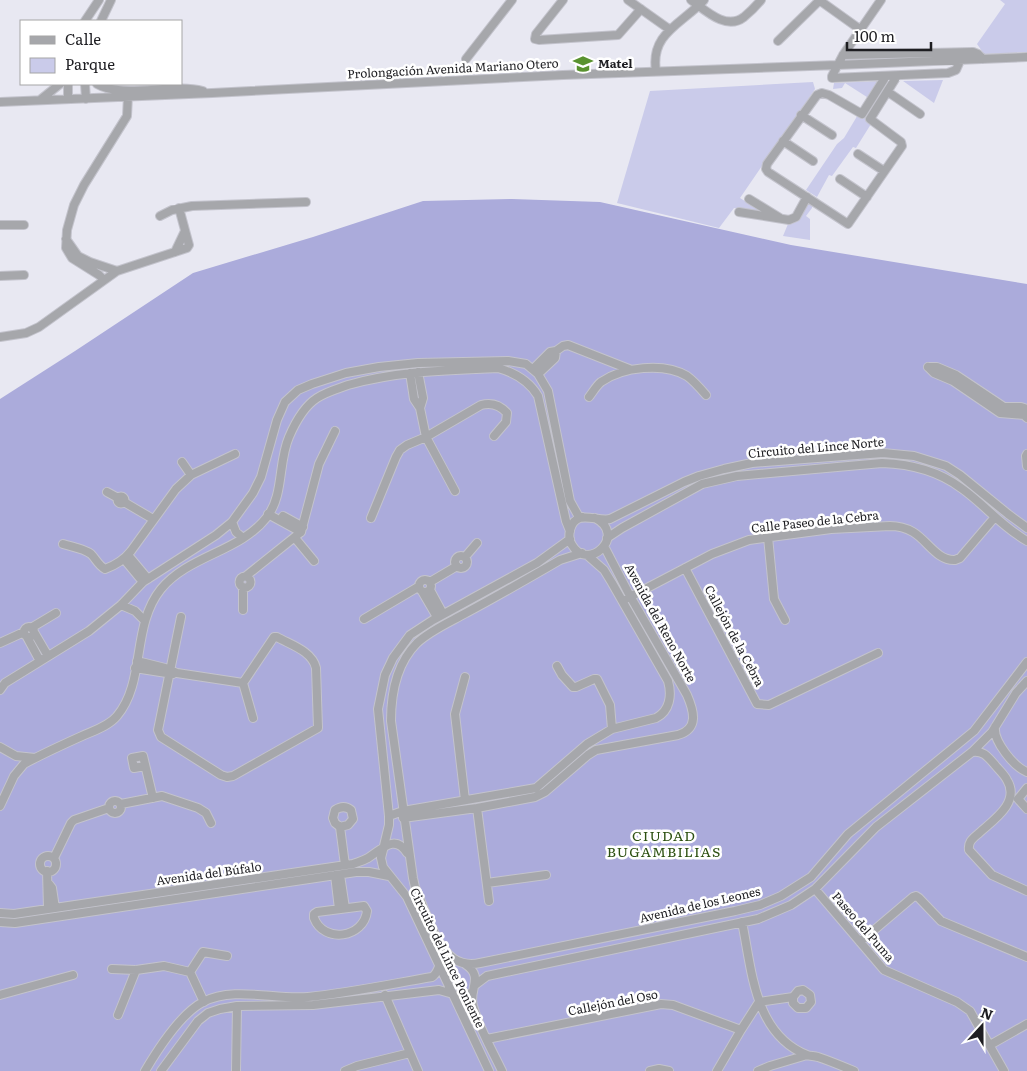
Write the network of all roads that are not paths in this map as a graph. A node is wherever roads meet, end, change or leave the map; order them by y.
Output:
1 (99, 0) edge
2 (111, 0) edge
3 (512, 0) edge
4 (563, 0) edge
5 (628, 0) edge
6 (691, 0) edge
7 (761, 0) edge
8 (819, 0) edge
9 (881, 0) edge
10 (701, 3) edge
11 (641, 9) junction
12 (91, 14) junction
13 (87, 20) edge
14 (98, 20) edge
15 (101, 20) edge
16 (669, 29) junction
17 (860, 30) junction
18 (778, 41) dead end
19 (843, 55) junction
20 (1027, 57) edge
21 (983, 58) junction
22 (466, 59) dead end
23 (960, 61) junction
24 (837, 66) junction
25 (656, 71) junction
26 (886, 76) junction
27 (897, 76) junction
28 (59, 85) edge
29 (68, 85) edge
30 (85, 85) edge
31 (100, 85) edge
32 (888, 92) junction
33 (212, 93) junction
34 (128, 96) junction
35 (68, 99) junction
36 (86, 99) junction
37 (40, 100) junction
38 (0, 102) edge
39 (920, 114) dead end
40 (801, 115) junction
41 (832, 135) dead end
42 (783, 141) junction
43 (858, 154) dead end
44 (813, 161) dead end
45 (884, 171) junction
46 (840, 179) dead end
47 (867, 197) junction
48 (807, 198) junction
49 (750, 199) dead end
50 (306, 202) dead end
51 (179, 208) junction
52 (739, 212) dead end
53 (160, 216) dead end
54 (784, 220) junction
55 (0, 225) edge
56 (24, 225) dead end
57 (66, 239) junction
58 (117, 271) junction
59 (24, 275) dead end
60 (0, 276) edge
61 (104, 280) junction
62 (0, 337) edge
63 (609, 362) junction
64 (633, 369) junction
65 (535, 371) junction
66 (414, 373) junction
67 (612, 376) junction
68 (706, 395) dead end
69 (589, 397) dead end
70 (1027, 410) edge
71 (1027, 418) edge
72 (335, 432) dead end
73 (494, 436) dead end
74 (426, 437) junction
75 (235, 454) dead end
76 (1027, 454) edge
77 (182, 462) dead end
78 (1027, 466) edge
79 (191, 475) junction
80 (455, 491) dead end
81 (107, 492) dead end
82 (270, 512) junction
83 (995, 517) junction
84 (371, 518) dead end
85 (582, 518) junction
86 (595, 518) junction
87 (153, 519) junction
88 (232, 522) junction
89 (1027, 528) edge
90 (300, 532) junction
91 (570, 535) junction
92 (768, 537) junction
93 (243, 538) junction
94 (1027, 540) edge
95 (606, 542) junction
96 (477, 543) dead end
97 (63, 544) dead end
98 (584, 554) junction
99 (126, 557) junction
100 (314, 560) dead end
101 (685, 568) junction
102 (146, 580) junction
103 (425, 588) junction
104 (630, 596) junction
105 (622, 601) junction
106 (121, 606) junction
107 (243, 610) dead end
108 (56, 614) dead end
109 (440, 615) junction
110 (182, 618) dead end
111 (364, 619) dead end
112 (785, 620) dead end
113 (145, 621) junction
114 (29, 632) junction
115 (0, 643) edge
116 (878, 653) dead end
117 (48, 656) junction
118 (40, 661) junction
119 (1027, 662) edge
120 (136, 665) junction
121 (557, 666) dead end
122 (671, 667) junction
123 (663, 671) junction
124 (173, 672) junction
125 (465, 677) dead end
126 (1027, 681) edge
127 (2, 683) edge
128 (243, 683) junction
129 (0, 690) edge
130 (253, 718) dead end
131 (995, 727) junction
132 (612, 728) junction
133 (0, 747) edge
134 (972, 752) junction
135 (35, 758) junction
136 (145, 766) dead end
137 (1017, 767) junction
138 (1027, 772) edge
139 (1006, 778) junction
140 (1027, 788) edge
141 (153, 798) junction
142 (1014, 798) junction
143 (465, 800) junction
144 (0, 806) edge
145 (477, 808) junction
146 (1027, 809) edge
147 (403, 814) junction
148 (390, 816) junction
149 (865, 820) junction
150 (211, 823) dead end
151 (340, 826) dead end
152 (873, 830) junction
153 (384, 846) junction
154 (54, 858) junction
155 (409, 858) junction
156 (365, 859) junction
157 (345, 865) junction
158 (47, 871) junction
159 (369, 872) junction
160 (338, 875) junction
161 (546, 875) dead end
162 (390, 877) junction
163 (488, 883) junction
164 (815, 889) junction
165 (198, 891) junction
166 (1027, 891) edge
167 (489, 901) dead end
168 (342, 908) junction
169 (52, 909) junction
170 (0, 914) edge
171 (0, 922) edge
172 (742, 922) junction
173 (860, 942) junction
174 (227, 956) dead end
175 (1027, 957) edge
176 (454, 959) junction
177 (465, 964) junction
178 (439, 965) junction
179 (112, 969) dead end
180 (136, 970) junction
181 (190, 972) junction
182 (73, 975) dead end
183 (474, 989) junction
184 (452, 993) junction
185 (0, 995) edge
186 (385, 996) junction
187 (217, 997) junction
188 (793, 997) dead end
189 (204, 1002) junction
190 (759, 1002) junction
191 (237, 1006) junction
192 (220, 1009) junction
193 (118, 1016) dead end
194 (1027, 1024) edge
195 (741, 1030) junction
196 (487, 1040) junction
197 (990, 1045) junction
198 (410, 1053) junction
199 (807, 1055) junction
200 (146, 1068) edge
201 (160, 1071) edge
202 (236, 1071) edge
203 (345, 1071) edge
204 (418, 1071) edge
205 (489, 1071) edge
206 (502, 1071) edge
207 (650, 1071) edge
208 (669, 1071) edge
209 (717, 1071) edge
210 (758, 1071) edge
211 (854, 1071) edge
212 (1004, 1071) edge

1 - 12 street
2 - 15 street
3 - 22 street
4 - 11 street
5 - 11 street
6 - 10 street
7 - 10 street
8 - 17 street
8 - 18 street
9 - 17 street
10 - 16 street
11 - 16 street
12 - 13 street
12 - 14 street
16 - 25 street
17 - 19 street
19 - 21 street
19 - 24 street
20 - 21 street, Prolongación Avenida Mariano Otero
21 - 23 street, Prolongación Avenida Mariano Otero
23 - 24 street, Prolongación Avenida Mariano Otero
23 - 27 street
24 - 25 street, Prolongación Avenida Mariano Otero
24 - 26 street
25 - 33 street, Prolongación Avenida Mariano Otero
26 - 27 street
26 - 40 street
27 - 32 street
28 - 37 street
29 - 35 street
30 - 36 street
31 - 33 street
32 - 39 street
32 - 45 street
33 - 34 street, Prolongación Avenida Mariano Otero
34 - 36 street, Prolongación Avenida Mariano Otero
34 - 57 street
35 - 36 street, Prolongación Avenida Mariano Otero
35 - 37 street, Prolongación Avenida Mariano Otero
37 - 38 street, Prolongación Avenida Mariano Otero
40 - 41 street
40 - 42 street
42 - 44 street
42 - 48 street
43 - 45 street
45 - 47 street
46 - 47 street
47 - 48 street
48 - 54 street
49 - 54 street
50 - 51 street
51 - 53 street
51 - 58 street
52 - 54 street
55 - 56 street
57 - 58 street
57 - 61 street
58 - 61 street
59 - 60 street
61 - 62 street
63 - 64 street
63 - 65 street
63 - 67 street
64 - 67 street
64 - 68 street
65 - 85 street
65 - 88 street
66 - 74 street
66 - 82 street
66 - 91 street
67 - 69 street
70 - 71 street
72 - 90 street
73 - 74 street
74 - 80 street
74 - 84 street
75 - 79 street
76 - 78 street
77 - 79 street
79 - 87 street
81 - 87 street
82 - 90 street
82 - 93 street
83 - 92 street, Calle Paseo de la Cebra
83 - 94 street, Circuito del Lince Norte
83 - 95 street, Circuito del Lince Norte
85 - 86 street
85 - 91 street
86 - 89 street, Circuito del Lince Norte
86 - 95 street
87 - 99 street
88 - 93 street
88 - 102 street
90 - 100 street
90 - 107 street
91 - 98 street
91 - 109 street, Circuito del Lince Poniente
92 - 101 street, Calle Paseo de la Cebra
92 - 112 street
93 - 113 street
95 - 98 street
95 - 104 street, Avenida del Reno Norte
96 - 103 street
97 - 99 street
98 - 105 street, Avenida del Reno Norte
98 - 147 street, Circuito del Lince Poniente
99 - 102 street
101 - 104 street, Calle Paseo de la Cebra
101 - 116 street, Callejón de la Cebra
102 - 106 street
103 - 109 street
103 - 111 street
104 - 105 street, Calle Paseo de la Cebra
104 - 122 street, Avenida del Reno Norte
105 - 123 street, Avenida del Reno Norte
106 - 113 street
106 - 117 street
108 - 114 street
109 - 148 street, Circuito del Lince Poniente
110 - 124 street
113 - 120 street
114 - 115 street
114 - 117 street
114 - 118 street
117 - 118 street
118 - 127 street
119 - 149 street, Avenida de los Leones
120 - 124 street
120 - 135 street
121 - 132 street
122 - 123 street
122 - 145 street, Avenida del Reno Norte
123 - 132 street, Avenida del Reno Norte
124 - 128 street
124 - 128 street
125 - 143 street
126 - 131 street, Avenida de los Leones
127 - 129 street
128 - 130 street
131 - 134 street, Avenida de los Leones
131 - 137 street
132 - 143 street
133 - 135 street
134 - 139 street
134 - 152 street, Avenida de los Leones
135 - 144 street
136 - 141 street
137 - 138 street
137 - 139 street
139 - 142 street
140 - 142 street
141 - 150 street
141 - 154 street
142 - 146 street
142 - 166 street
143 - 147 street
145 - 147 street
145 - 163 street
147 - 148 street
147 - 155 street, Circuito del Lince Poniente
148 - 153 street, Circuito del Lince Poniente
149 - 152 street
149 - 177 street, Avenida de los Leones
151 - 157 street
152 - 164 street, Avenida de los Leones
153 - 155 street
153 - 156 street, Avenida del Búfalo
153 - 162 street, Circuito del Lince Poniente
154 - 158 street
154 - 158 street
155 - 176 street, Circuito del Lince Poniente
156 - 157 street, Avenida del Búfalo
156 - 159 street
157 - 165 street, Avenida del Búfalo
158 - 169 street
159 - 160 street, Avenida del Búfalo
159 - 162 street, Avenida del Búfalo
160 - 165 street, Avenida del Búfalo
160 - 168 street
161 - 163 street
162 - 178 street, Circuito del Lince Poniente
163 - 167 street
164 - 172 street, Avenida de los Leones
164 - 173 street, Paseo del Puma
165 - 169 street, Avenida del Búfalo
165 - 171 street, Avenida del Búfalo
168 - 168 street
169 - 170 street, Avenida del Búfalo
172 - 183 street, Avenida de los Leones
172 - 190 street
173 - 175 street
173 - 197 street, Paseo del Puma
174 - 181 street
176 - 177 street
176 - 178 street
177 - 183 street, Circuito del Lince Poniente
178 - 184 street, Circuito del Lince Poniente
178 - 187 street
179 - 180 street
180 - 181 street
180 - 193 street
181 - 189 street
182 - 185 street
183 - 184 street, Avenida de los Leones
183 - 196 street, Circuito del Lince Poniente
184 - 186 street, Avenida de los Leones
184 - 205 street, Circuito del Lince Poniente
186 - 191 street, Avenida de los Leones
186 - 198 street
187 - 189 street
187 - 192 street
188 - 190 street
189 - 200 street
190 - 195 street
190 - 199 street
191 - 192 street, Avenida de los Leones
191 - 202 street
192 - 201 street, Avenida de los Leones
194 - 197 street
195 - 196 street, Callejón del Oso
195 - 209 street
196 - 206 street, Circuito del Lince Poniente
197 - 212 street, Paseo del Puma
198 - 203 street
198 - 204 street
199 - 210 street
199 - 211 street
200 - 201 street
207 - 208 street

